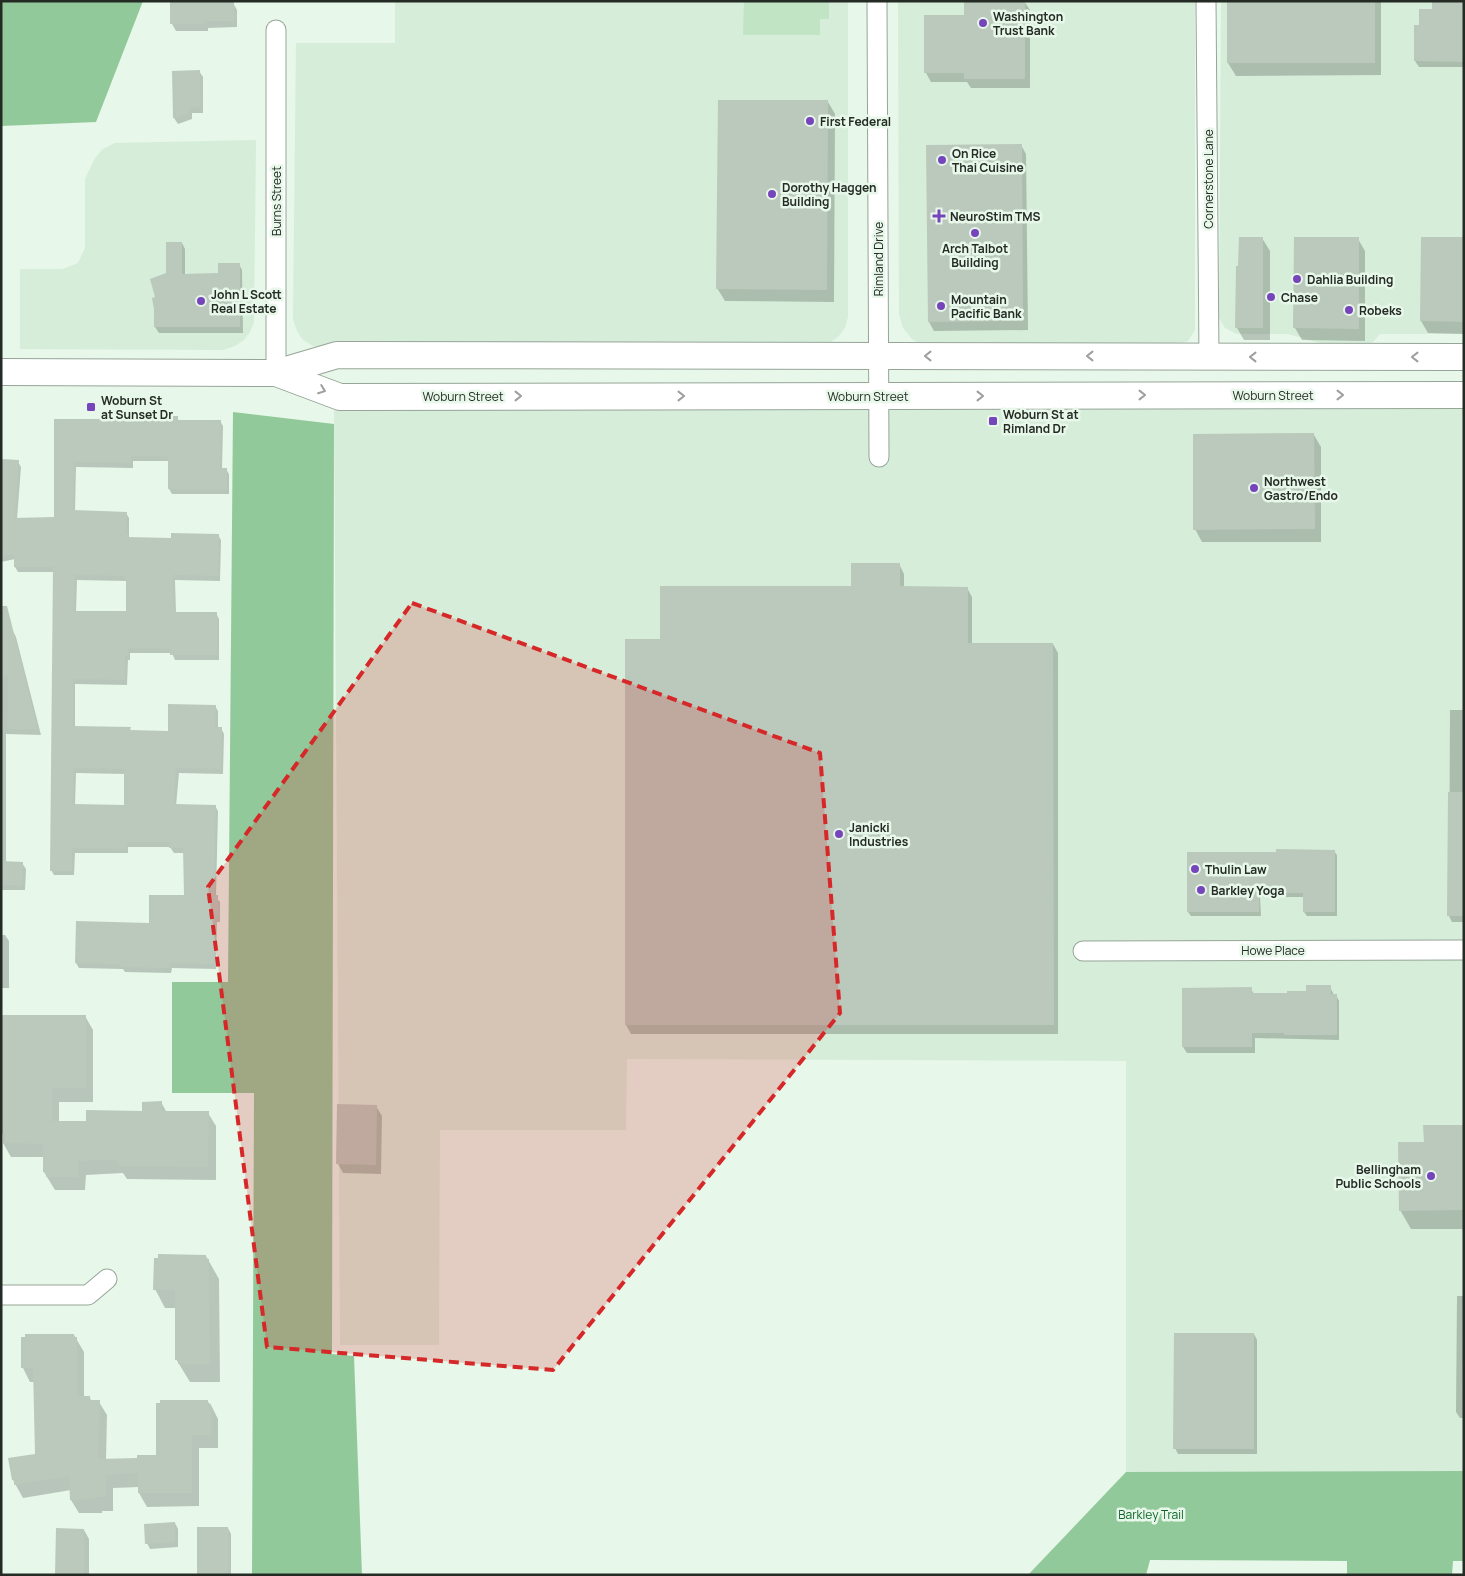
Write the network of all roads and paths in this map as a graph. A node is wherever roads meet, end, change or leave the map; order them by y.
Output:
1 (877, 1) edge
2 (1206, 1) edge
3 (276, 30) dead end
4 (878, 356) junction
5 (1209, 357) junction
6 (1464, 357) edge
7 (1, 372) edge
8 (276, 373) junction
9 (1464, 395) edge
10 (878, 396) junction
11 (879, 457) dead end
12 (1464, 950) edge
13 (1083, 951) dead end
14 (107, 1280) dead end
15 (1, 1295) edge

1 - 4 street, Rimland Drive
2 - 5 street, Cornerstone Lane
3 - 8 street, Burns Street
5 -> 4 main road, Woburn Street
4 - 8 main road, Woburn Street
4 - 10 street, Rimland Drive
6 -> 5 main road, Woburn Street
7 - 8 main road, Woburn Street
8 -> 10 main road, Woburn Street
10 -> 9 main road, Woburn Street
10 - 11 street, Rimland Drive
12 - 13 street, Howe Place
14 - 15 street

